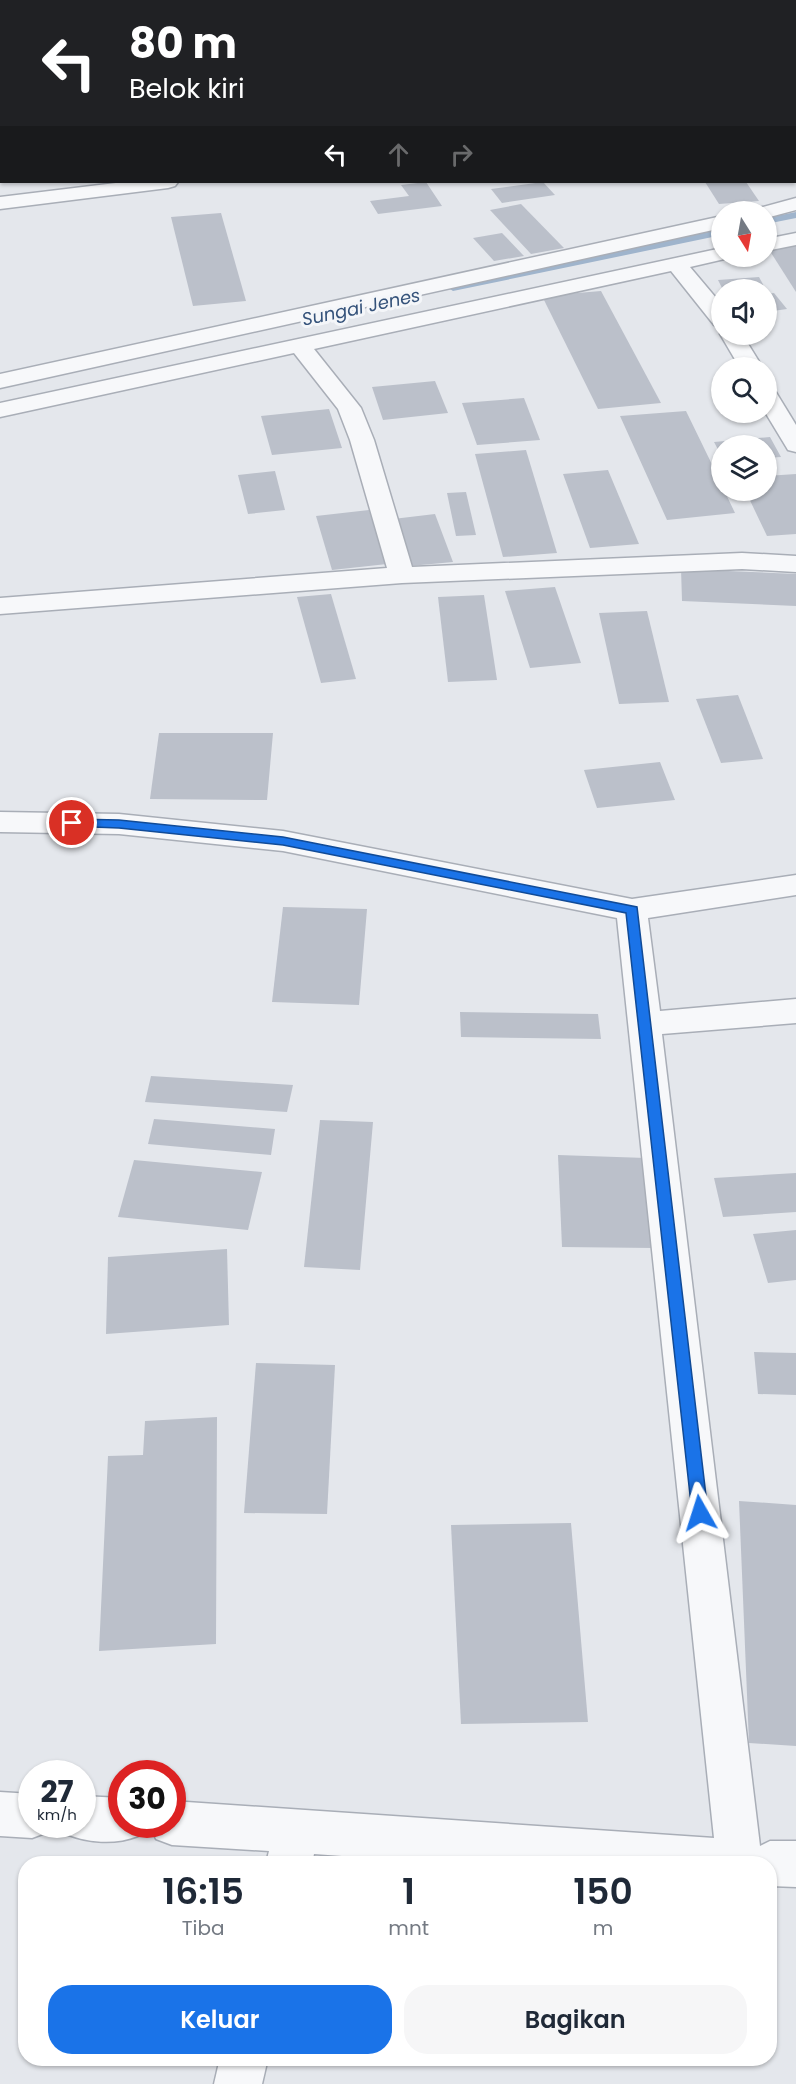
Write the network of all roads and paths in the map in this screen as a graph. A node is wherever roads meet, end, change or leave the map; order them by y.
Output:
1 (140, 183) edge
2 (0, 203) edge
3 (796, 204) edge
4 (777, 209) edge
5 (711, 224) edge
6 (796, 239) edge
7 (777, 243) edge
8 (711, 256) edge
9 (675, 263) junction
10 (711, 307) edge
11 (298, 344) junction
12 (0, 381) edge
13 (0, 410) edge
14 (777, 413) edge
15 (796, 445) edge
16 (796, 564) edge
17 (402, 575) junction
18 (0, 606) edge
19 (0, 822) edge
20 (796, 885) edge
21 (632, 910) junction
22 (796, 1011) edge
23 (646, 1024) junction
24 (0, 1814) edge
25 (18, 1815) edge
26 (186, 1826) edge
27 (293, 1846) edge
28 (555, 1856) edge
29 (738, 1856) edge
30 (242, 2066) edge
31 (238, 2084) edge

1 - 2 street
3 - 4 street
5 - 12 street
6 - 7 street
8 - 9 street
9 - 10 street
9 - 11 street
11 - 13 street
11 - 17 street
14 - 15 street
16 - 17 street
17 - 18 street
19 - 21 street
20 - 21 street
21 - 23 street
22 - 23 street
23 - 29 street
24 - 25 street
26 - 27 street
27 - 28 street
30 - 31 street

